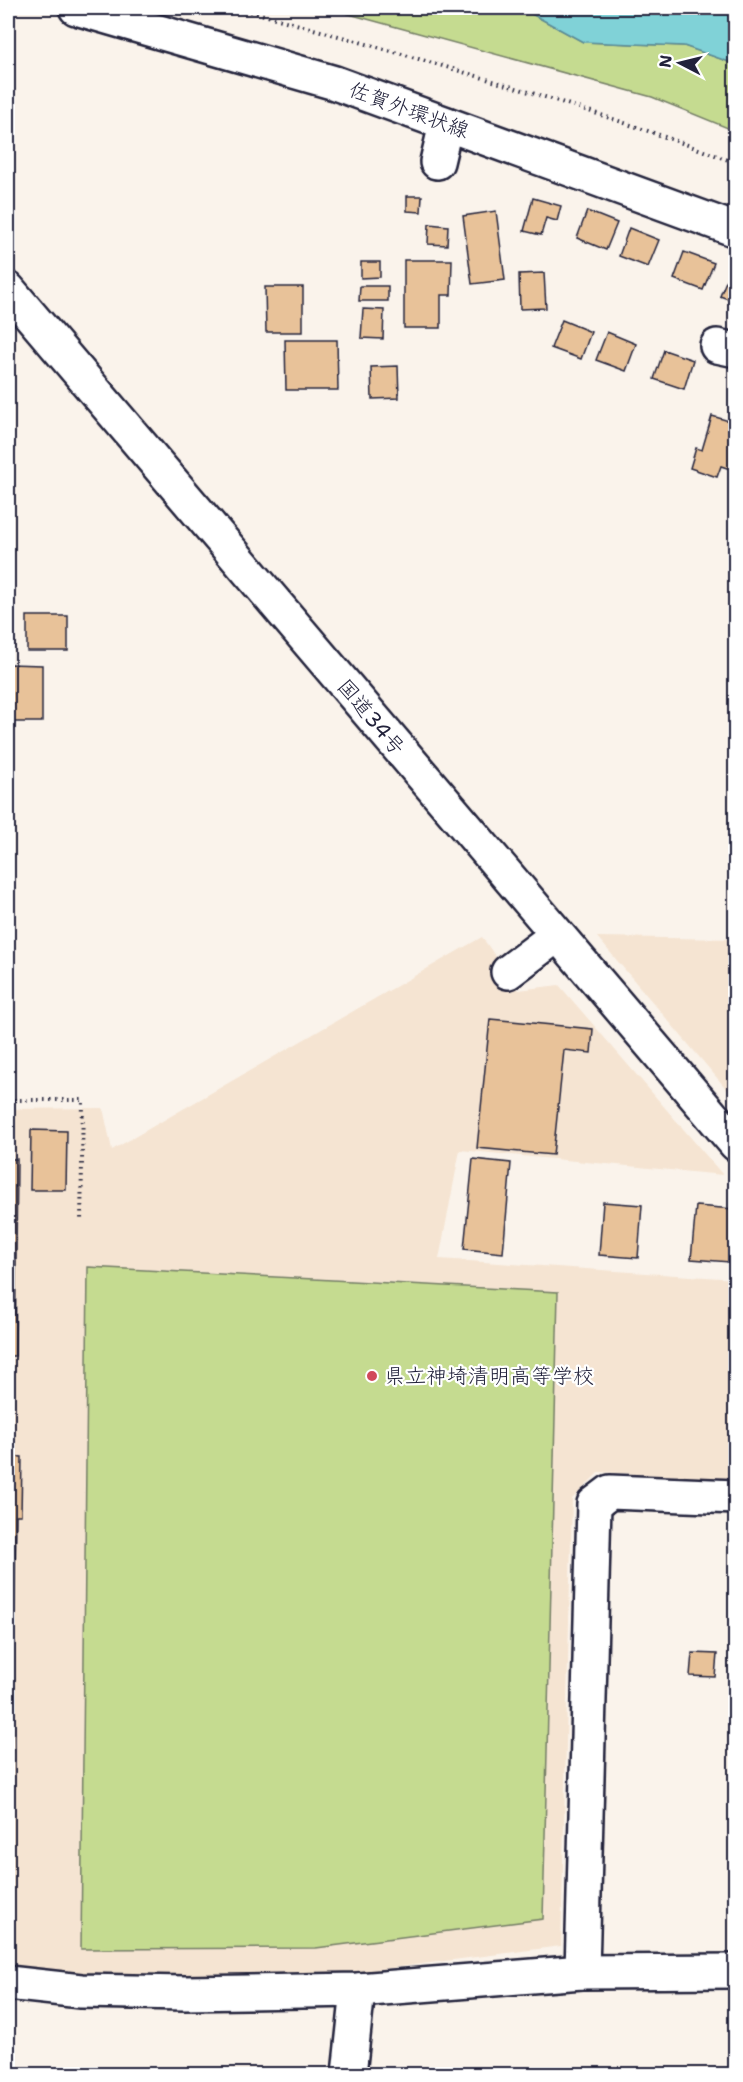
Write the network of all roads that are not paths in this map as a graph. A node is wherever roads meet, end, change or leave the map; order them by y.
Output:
1 (76, 8) edge
2 (446, 124) junction
3 (437, 162) dead end
4 (735, 230) edge
5 (8, 289) edge
6 (557, 935) junction
7 (508, 972) dead end
8 (735, 1144) edge
9 (735, 1497) edge
10 (735, 1971) edge
11 (582, 1972) junction
12 (8, 1983) edge
13 (358, 1990) junction
14 (349, 2074) edge

1 - 2 main road, 佐賀外環状線
2 - 3 main road
2 - 4 main road, 佐賀外環状線
5 - 6 main road, 国道34号
6 - 7 main road
6 - 8 main road, 国道34号
9 - 11 main road
10 - 11 main road
11 - 13 main road
12 - 13 main road
13 - 14 main road

